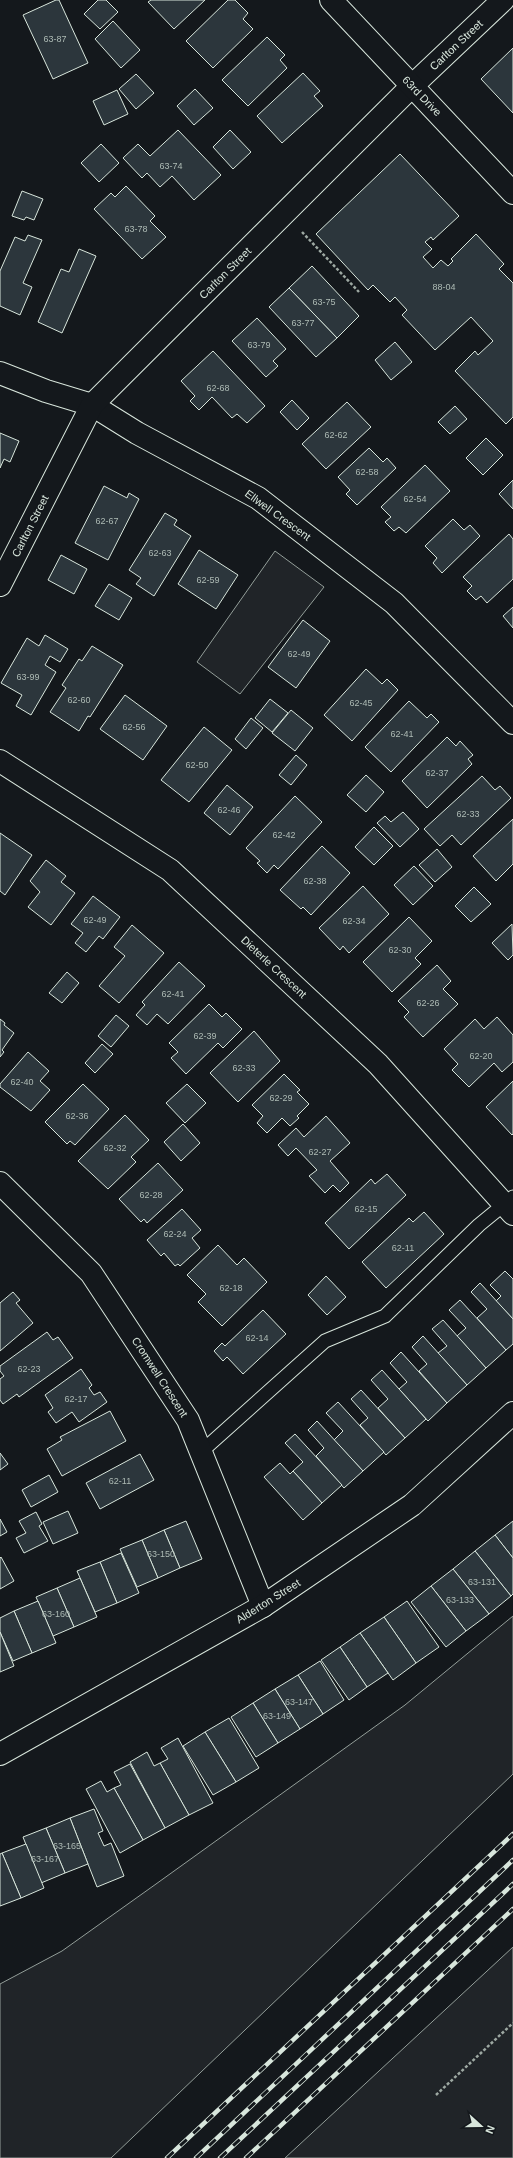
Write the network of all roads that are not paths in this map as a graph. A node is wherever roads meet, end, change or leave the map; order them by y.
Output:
1 (331, 0) edge
2 (503, 0) edge
3 (412, 86) junction
4 (513, 193) edge
5 (0, 373) edge
6 (92, 405) junction
7 (0, 585) edge
8 (513, 723) edge
9 (0, 761) edge
10 (0, 1183) edge
11 (510, 1205) edge
12 (513, 1413) edge
13 (201, 1452) junction
14 (263, 1606) junction
15 (0, 1754) edge

1 - 3 street, 63rd Drive
2 - 3 street, Carlton Street
3 - 4 street, 63rd Drive
3 - 6 street, Carlton Street
5 - 6 street, Ellwell Crescent
6 - 7 street, Carlton Street
6 - 8 street, Ellwell Crescent
9 - 11 street, Dieterle Crescent
10 - 13 street, Cromwell Crescent
11 - 13 lane
12 - 14 street, Alderton Street
13 - 14 street, Cromwell Crescent
14 - 15 street, Alderton Street

